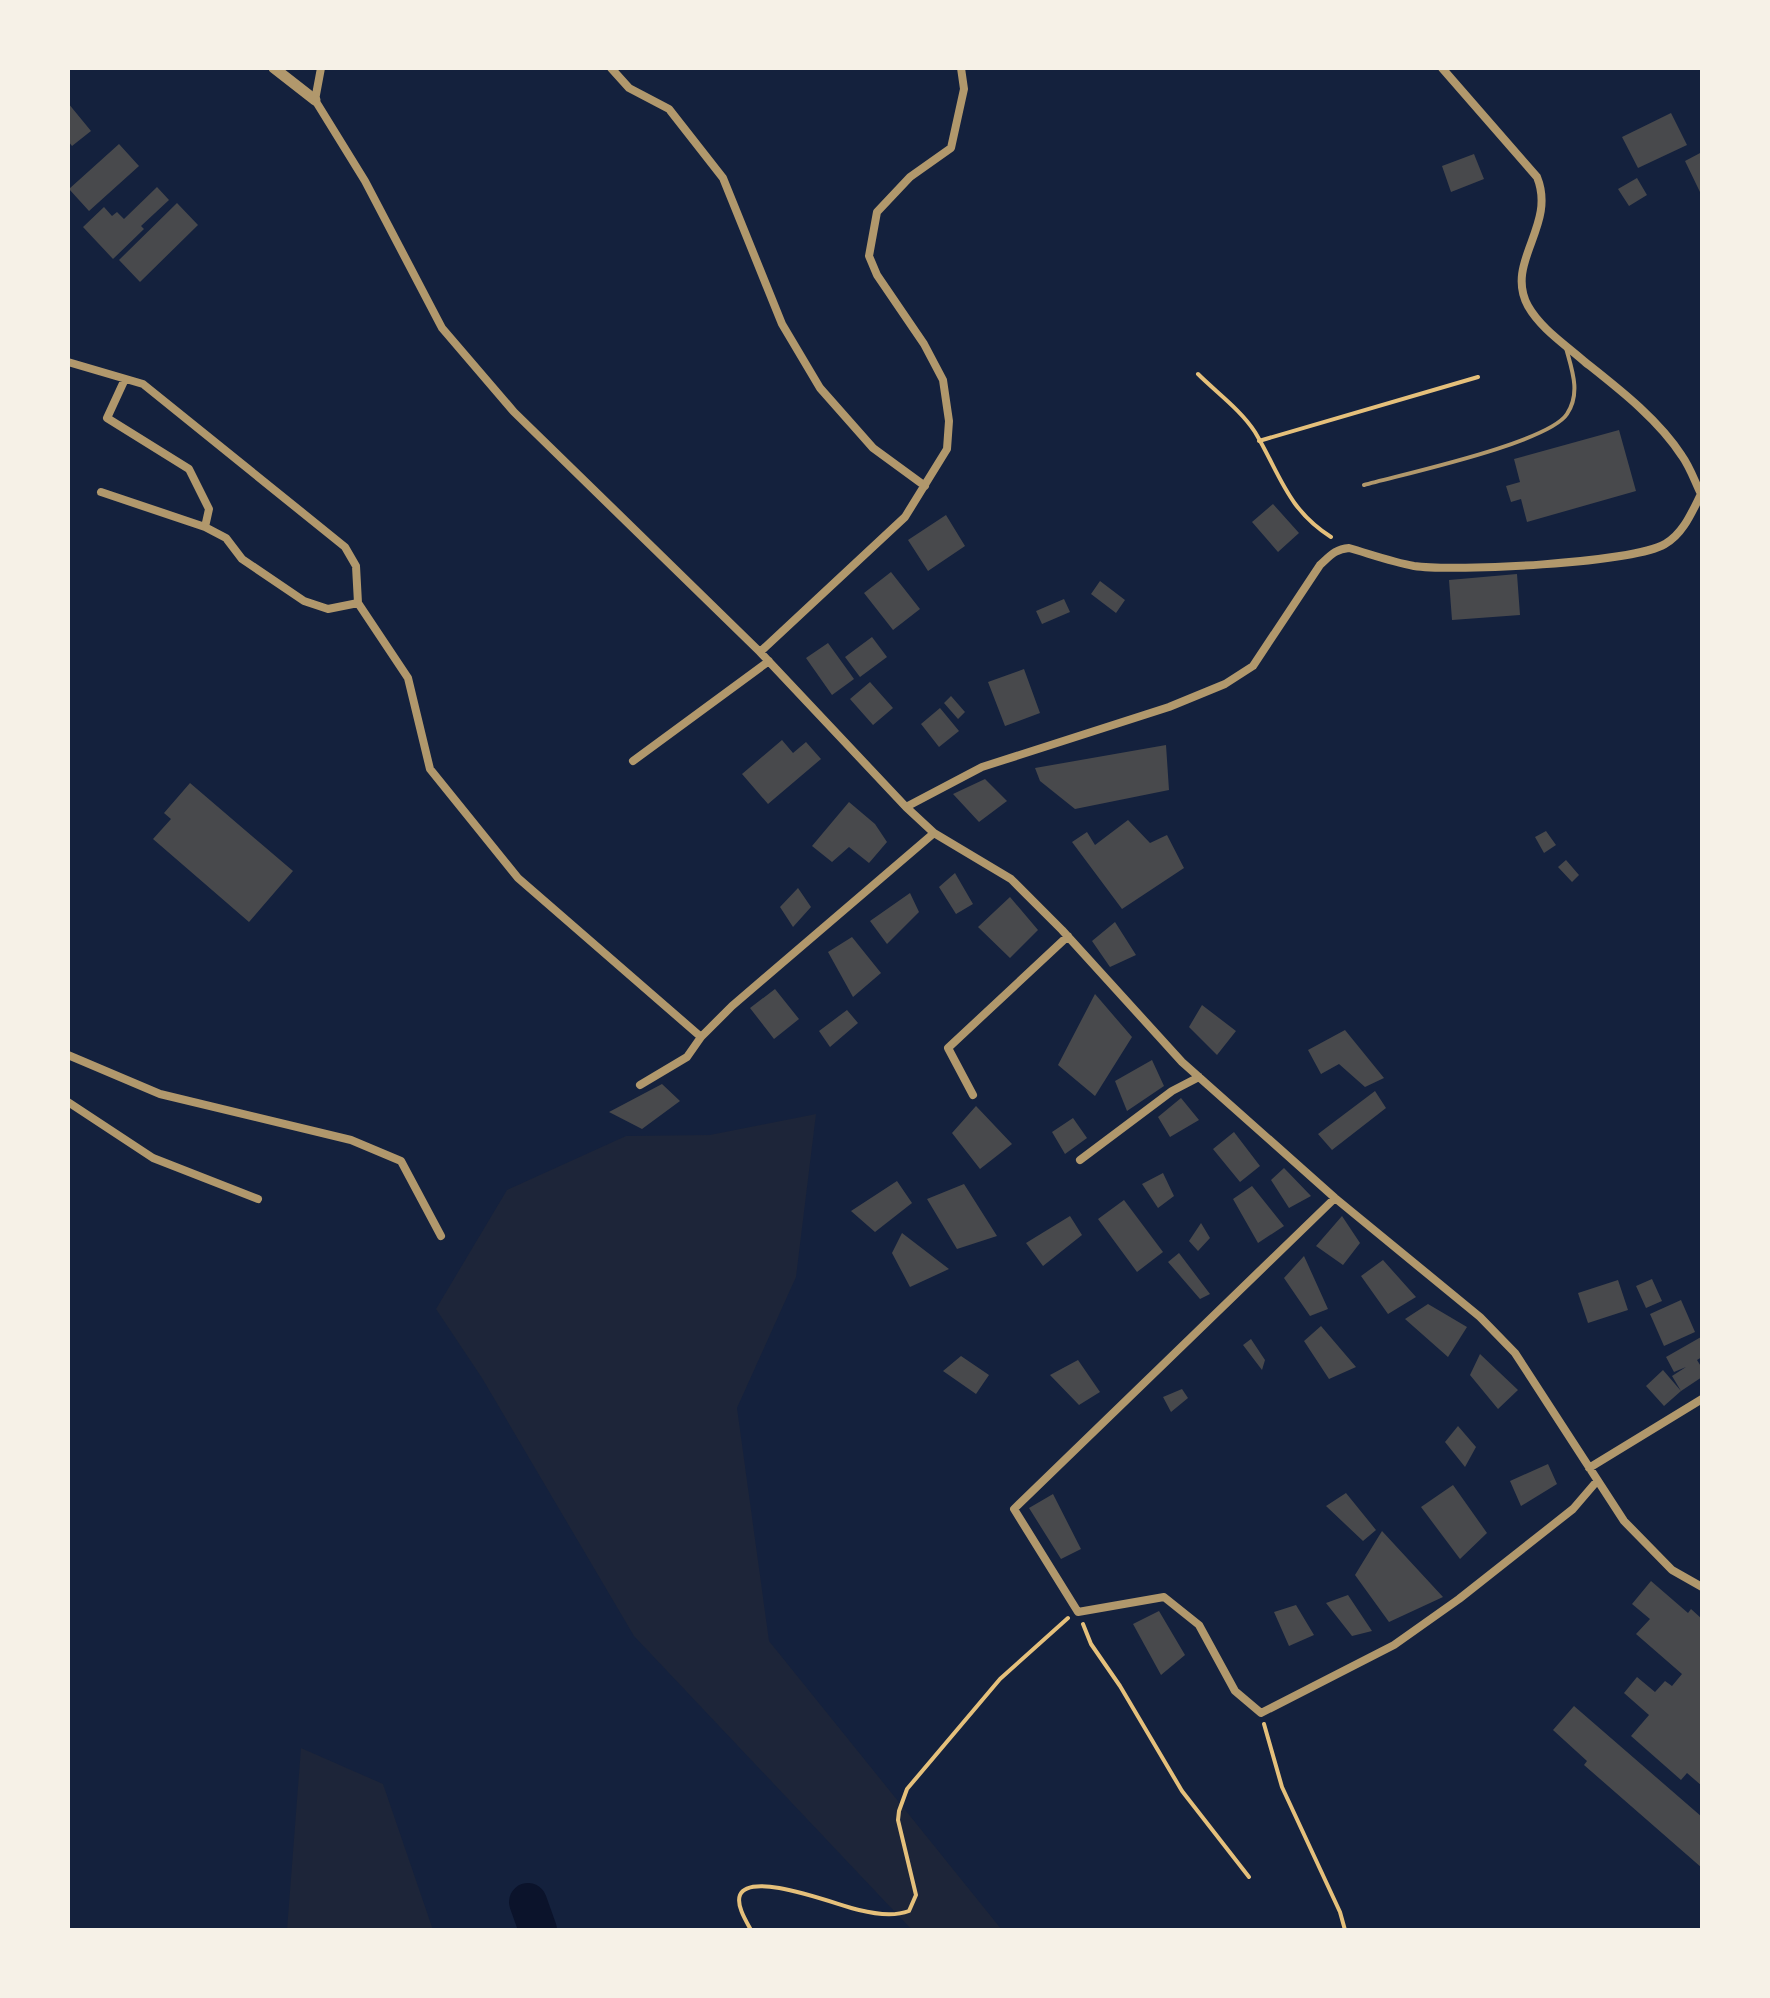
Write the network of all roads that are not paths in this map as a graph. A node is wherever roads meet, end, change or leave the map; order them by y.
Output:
1 (274, 68) edge
2 (321, 68) edge
3 (611, 68) edge
4 (961, 68) edge
5 (1442, 68) edge
6 (315, 100) junction
7 (1566, 345) junction
8 (68, 362) edge
9 (125, 379) junction
10 (1364, 485) dead end
11 (925, 486) junction
12 (101, 492) dead end
13 (205, 527) junction
14 (358, 603) junction
15 (760, 652) junction
16 (769, 661) junction
17 (633, 761) dead end
18 (906, 807) junction
19 (934, 833) junction
20 (1068, 936) junction
21 (701, 1037) junction
22 (68, 1055) edge
23 (1199, 1077) junction
24 (640, 1085) dead end
25 (973, 1095) dead end
26 (68, 1102) edge
27 (1080, 1160) dead end
28 (1335, 1198) junction
29 (258, 1199) dead end
30 (441, 1236) dead end
31 (1702, 1399) edge
32 (1589, 1468) junction
33 (1597, 1481) junction
34 (1702, 1587) edge

1 - 6 street
2 - 6 street
3 - 11 street
4 - 11 street
5 - 7 street
6 - 15 street
7 - 10 lane
7 - 18 street
8 - 9 street
9 - 13 street
9 - 14 street
11 - 15 street
12 - 13 street
13 - 14 street
14 - 21 street
15 - 16 street
16 - 17 street
16 - 18 street
18 - 19 street
19 - 20 street
19 - 21 street
20 - 23 street
20 - 25 street
21 - 24 street
22 - 30 street
23 - 27 street
23 - 28 street
26 - 29 street
28 - 32 street
28 - 33 street
31 - 32 street
32 - 33 street
33 - 34 street

